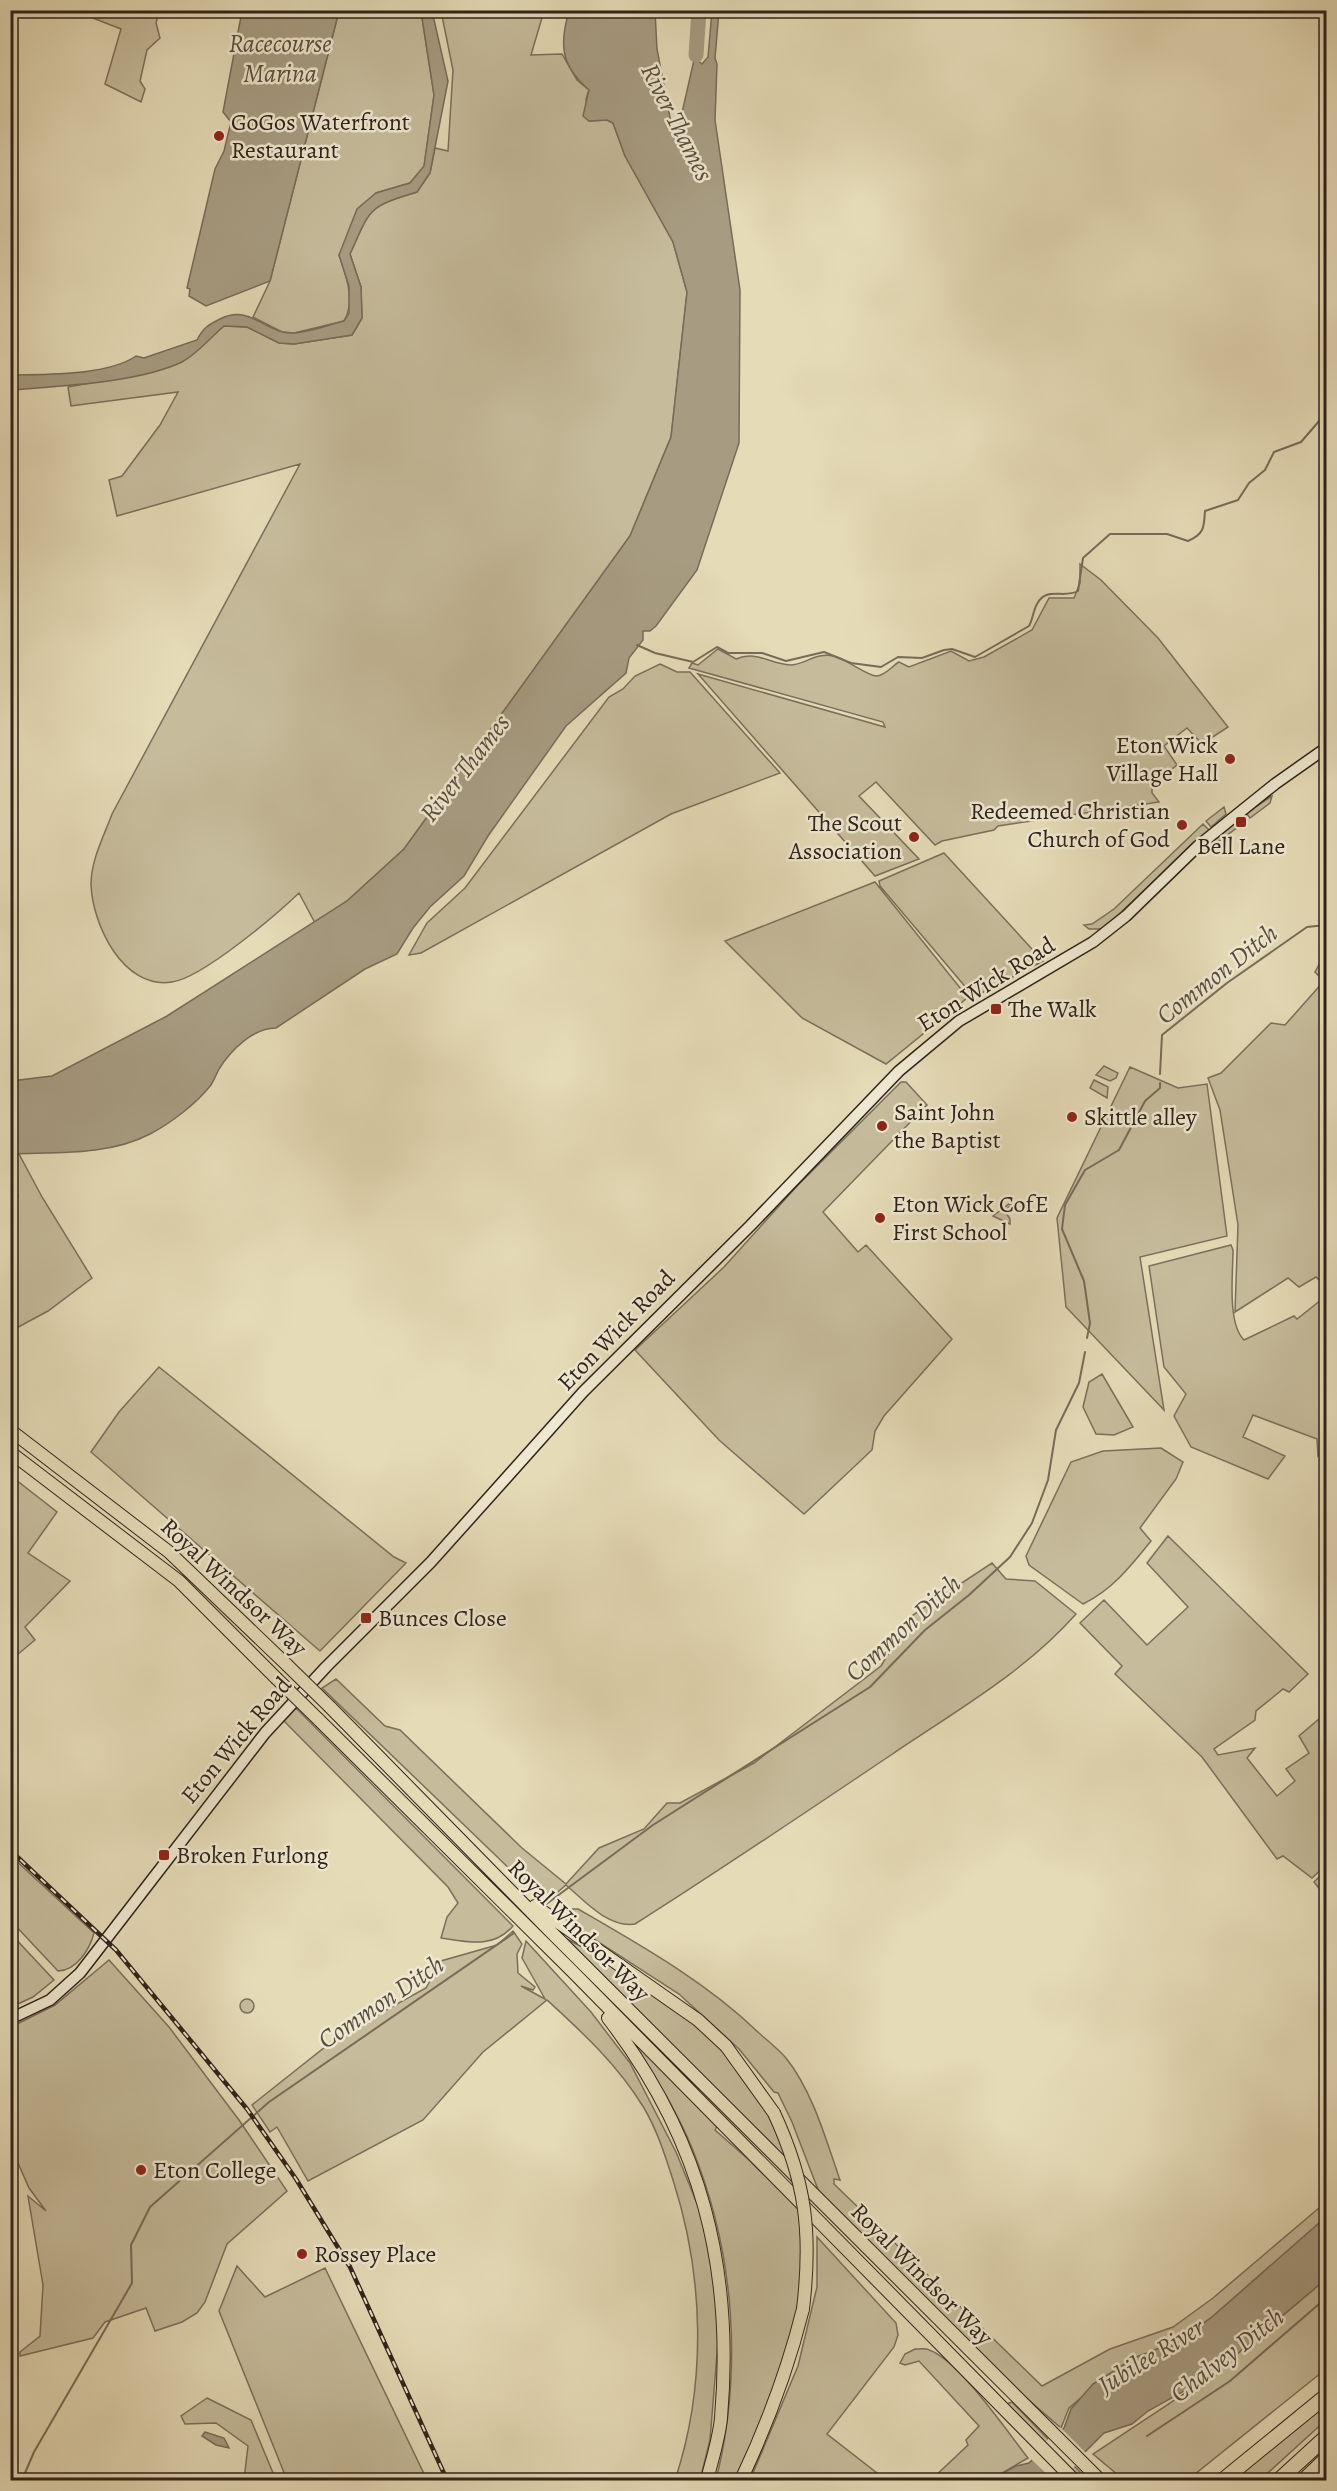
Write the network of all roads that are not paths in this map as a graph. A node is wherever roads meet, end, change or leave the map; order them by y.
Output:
1 (1326, 748) edge
2 (10, 1430) edge
3 (10, 1452) edge
4 (557, 1930) junction
5 (572, 1971) junction
6 (10, 2019) edge
7 (1326, 2396) edge
8 (1326, 2437) edge
9 (1326, 2459) edge
10 (1073, 2479) edge
11 (708, 2481) edge
12 (741, 2481) edge
13 (1100, 2481) edge
14 (1223, 2481) edge
15 (1279, 2481) edge
16 (1304, 2481) edge

1 - 6 main road, Eton Wick Road
2 - 4 main road, Royal Windsor Way, bridge
3 - 5 main road, Royal Windsor Way, bridge
4 - 12 main road, bridge
4 - 13 main road, Royal Windsor Way
5 - 10 main road, Royal Windsor Way
5 - 11 main road
7 - 14 highway
8 - 15 highway
9 - 16 highway

